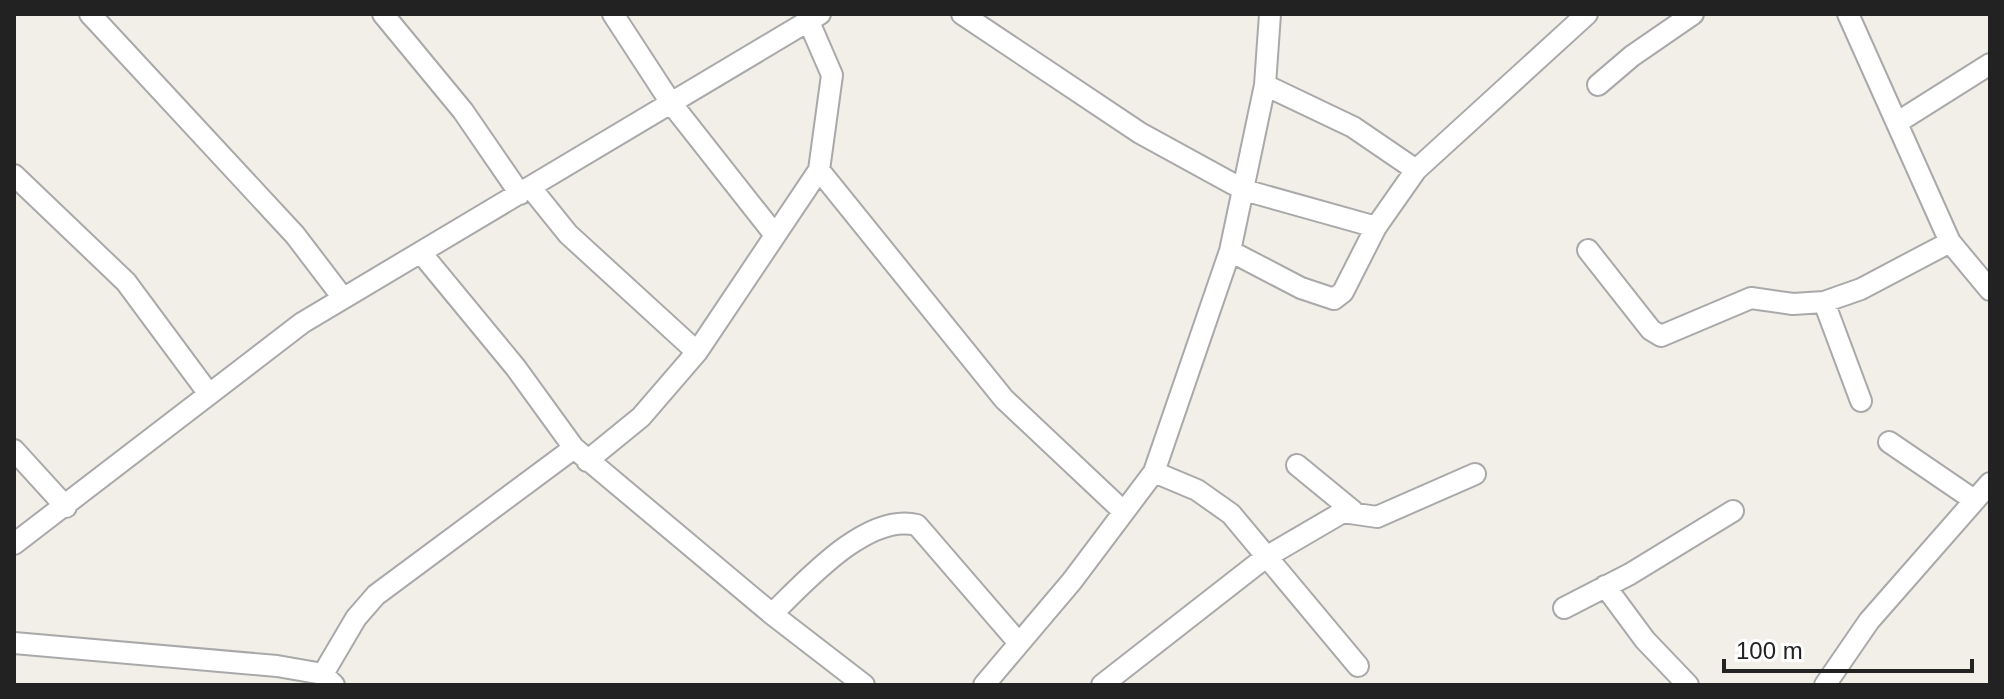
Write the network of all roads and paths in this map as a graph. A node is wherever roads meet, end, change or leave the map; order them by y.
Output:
1 (90, 14) edge
2 (383, 14) edge
3 (613, 14) edge
4 (962, 14) edge
5 (1270, 14) edge
6 (1587, 14) edge
7 (1693, 14) edge
8 (1848, 14) edge
9 (814, 18) edge
10 (1990, 64) edge
11 (1265, 85) junction
12 (1598, 85) dead end
13 (671, 103) junction
14 (1898, 122) junction
15 (819, 170) junction
16 (1416, 170) junction
17 (14, 175) edge
18 (1244, 190) junction
19 (526, 191) junction
20 (1376, 227) junction
21 (775, 235) junction
22 (1950, 242) junction
23 (1588, 250) dead end
24 (1230, 251) junction
25 (422, 254) junction
26 (1990, 290) edge
27 (343, 298) junction
28 (1824, 302) junction
29 (697, 352) junction
30 (209, 394) junction
31 (1861, 401) dead end
32 (1889, 442) dead end
33 (14, 450) edge
34 (580, 454) junction
35 (1297, 465) dead end
36 (1154, 472) junction
37 (1475, 474) dead end
38 (1990, 483) edge
39 (1974, 500) junction
40 (66, 507) junction
41 (1353, 511) junction
42 (1733, 511) dead end
43 (1124, 512) junction
44 (14, 544) edge
45 (1266, 557) junction
46 (1605, 586) junction
47 (1564, 608) dead end
48 (772, 614) junction
49 (1018, 642) junction
50 (14, 643) edge
51 (1358, 666) dead end
52 (328, 679) edge
53 (864, 685) edge
54 (984, 685) edge
55 (1102, 685) edge
56 (1688, 685) edge
57 (1825, 685) edge

1 - 27 street
2 - 19 street
3 - 13 street
4 - 18 street
5 - 11 street
6 - 16 street
7 - 12 street
8 - 14 street
9 - 13 street
9 - 15 street
10 - 14 street
11 - 16 street
11 - 18 street
13 - 19 street
13 - 21 street
14 - 22 street
15 - 21 street
15 - 43 street
16 - 20 street
17 - 30 street
18 - 20 street
18 - 24 street
19 - 25 street
19 - 29 street
20 - 24 street
21 - 29 street
22 - 26 street
22 - 28 street
23 - 28 street
24 - 36 street
25 - 27 street
25 - 34 street
27 - 30 street
28 - 31 street
29 - 34 street
30 - 40 street
32 - 39 street
33 - 40 street
34 - 48 street
34 - 52 street
35 - 41 street
36 - 43 street
36 - 45 street
37 - 41 street
38 - 39 street
39 - 57 street
40 - 44 street
41 - 45 street
42 - 46 street
43 - 49 street
45 - 51 street
45 - 55 street
46 - 47 street
46 - 56 street
48 - 49 street
48 - 53 street
49 - 54 street
50 - 52 street

